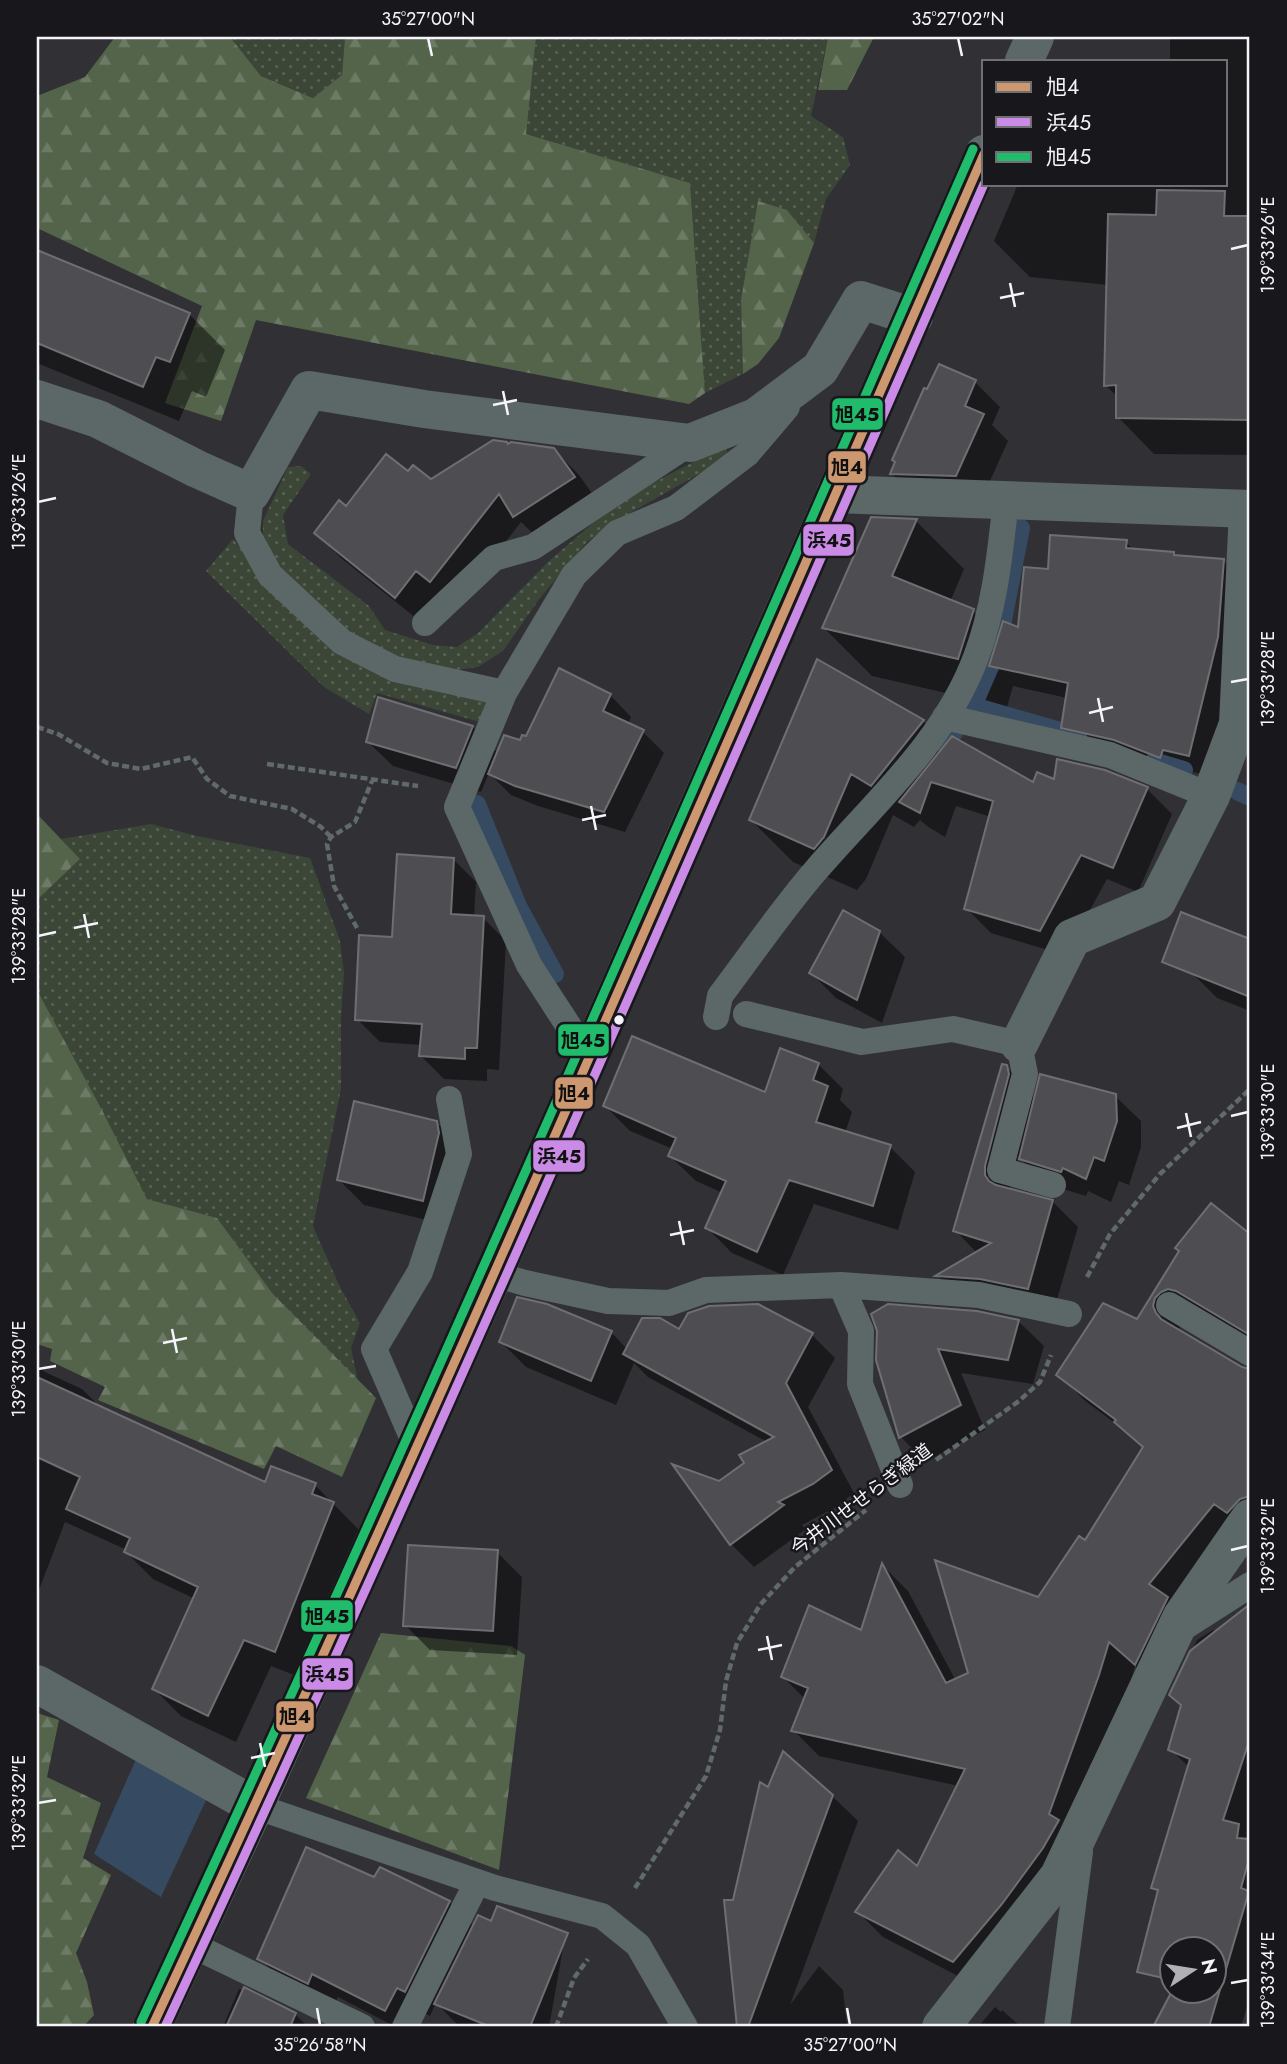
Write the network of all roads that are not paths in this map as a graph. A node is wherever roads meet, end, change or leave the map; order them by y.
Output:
1 (1035, 37) edge
2 (1024, 60) edge
3 (982, 159) edge
4 (914, 317) junction
5 (820, 369) junction
6 (37, 399) edge
7 (690, 443) junction
8 (251, 493) junction
9 (835, 494) junction
10 (1006, 500) junction
11 (1249, 509) edge
12 (425, 623) dead end
13 (504, 693) junction
14 (945, 717) junction
15 (1211, 796) junction
16 (746, 1014) dead end
17 (716, 1017) dead end
18 (1020, 1044) junction
19 (588, 1056) junction
20 (449, 1098) dead end
21 (1053, 1185) dead end
22 (494, 1274) junction
23 (841, 1285) junction
24 (1169, 1305) dead end
25 (1069, 1314) road end
26 (1250, 1353) edge
27 (416, 1446) junction
28 (900, 1485) road end
29 (1250, 1518) edge
30 (1250, 1585) edge
31 (1173, 1634) junction
32 (37, 1684) edge
33 (255, 1806) junction
34 (1084, 1821) junction
35 (477, 1882) junction
36 (190, 1944) junction
37 (152, 2027) edge
38 (362, 2027) edge
39 (405, 2027) edge
40 (685, 2027) edge
41 (942, 2027) edge
42 (1057, 2027) edge

1 - 2 street
3 - 4 street
4 - 5 street
4 - 9 street
5 - 7 street
5 - 13 lane
6 - 8 street
7 - 8 street
7 - 12 lane
8 - 13 lane
9 - 10 street
9 - 19 street
10 - 11 street
10 - 14 lane
11 - 15 street
13 - 19 lane
14 - 15 lane
14 - 17 lane
15 - 18 street
16 - 18 lane
18 - 21 lane
19 - 22 street
20 - 27 lane
22 - 23 lane
22 - 27 street
23 - 25 lane
23 - 28 lane
24 - 26 lane
27 - 33 street
29 - 31 street
30 - 31 lane
31 - 34 street
32 - 33 street
33 - 35 lane
33 - 36 street
34 - 41 street
34 - 42 lane
35 - 39 lane
35 - 40 lane
36 - 37 street
36 - 38 lane

